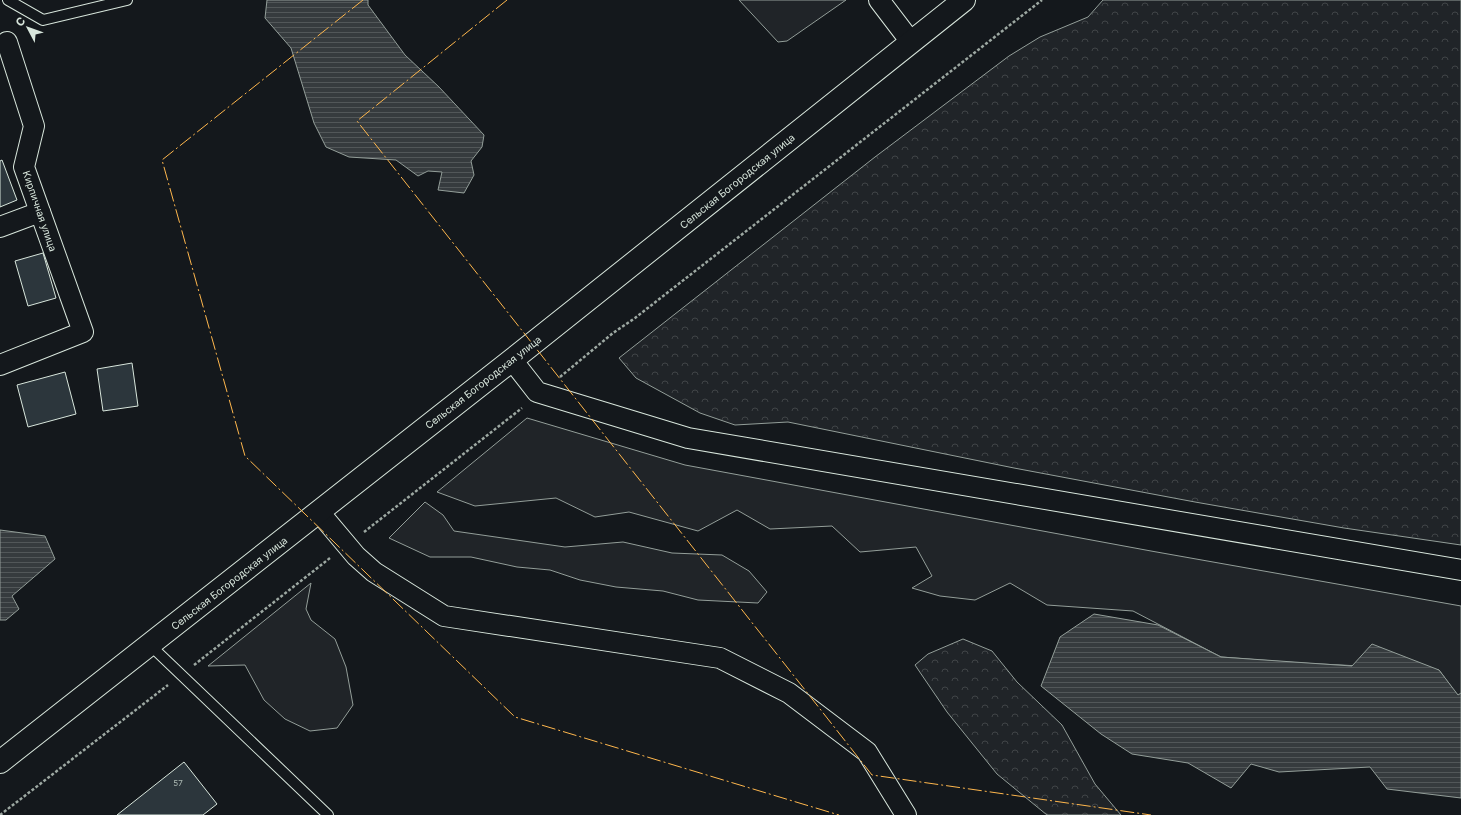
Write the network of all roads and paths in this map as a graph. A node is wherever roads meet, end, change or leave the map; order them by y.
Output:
1 (8, 0) edge
2 (127, 0) edge
3 (879, 0) edge
4 (964, 0) edge
5 (1042, 0) edge
6 (911, 42) junction
7 (4, 44) edge
8 (40, 212) junction
9 (0, 227) edge
10 (512, 360) junction
11 (0, 365) edge
12 (541, 393) junction
13 (319, 512) junction
14 (347, 545) junction
15 (1461, 570) edge
16 (150, 645) junction
17 (180, 676) junction
18 (0, 762) edge
19 (0, 815) edge
20 (328, 815) edge
21 (906, 815) edge

1 - 2 lane
3 - 6 street
4 - 6 main road, Сельская Богородская улица
5 - 12 path
6 - 10 main road, Сельская Богородская улица
7 - 8 street, Кирпичная улица
8 - 9 street
8 - 11 street, Кирпичная улица
10 - 12 street
10 - 13 main road, Сельская Богородская улица
12 - 14 path
12 - 15 street
13 - 14 street
13 - 16 main road, Сельская Богородская улица
14 - 17 path
14 - 21 street
16 - 17 lane
16 - 18 main road, Сельская Богородская улица
17 - 19 path
17 - 20 lane

